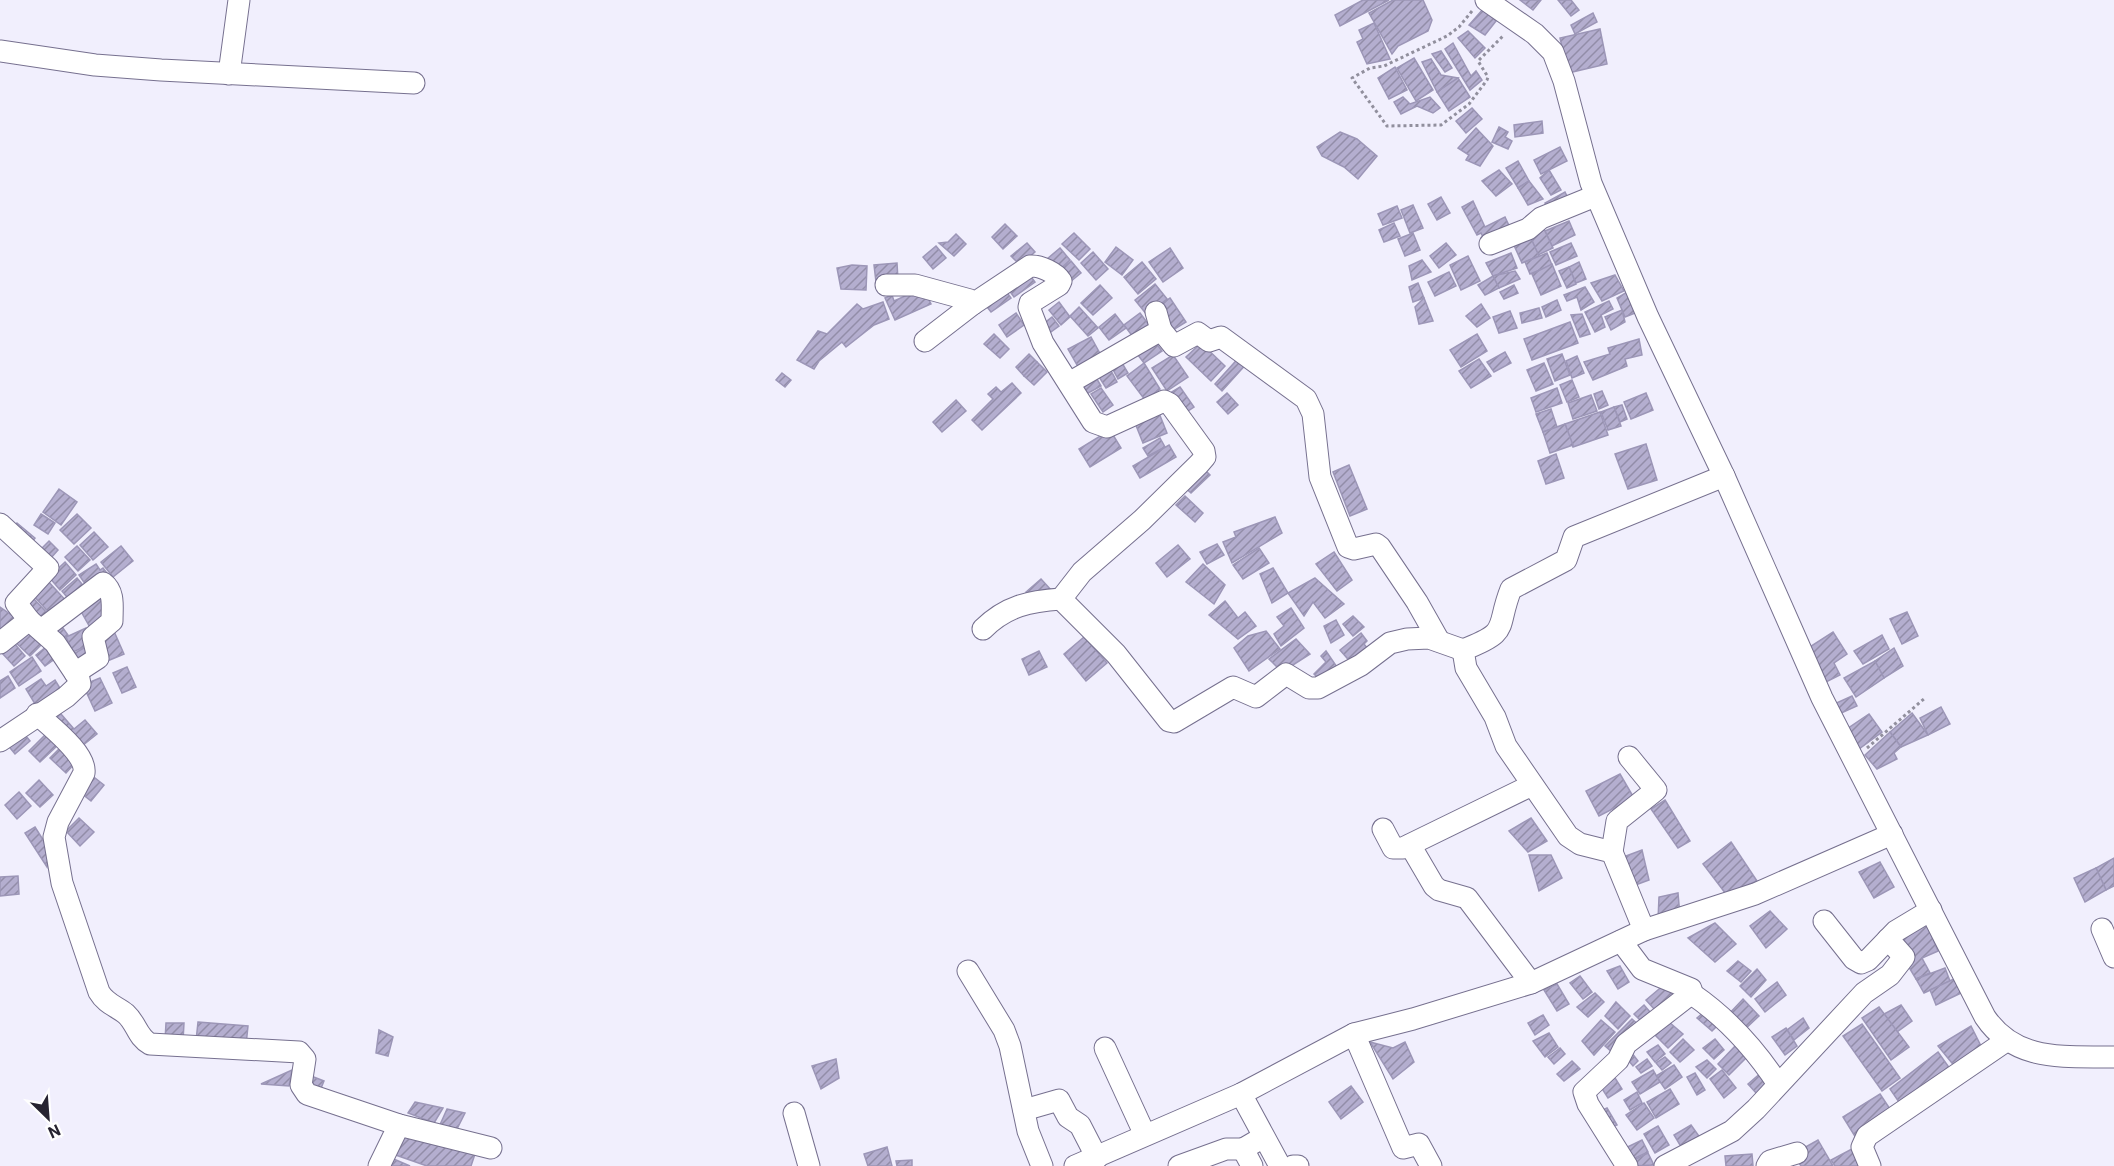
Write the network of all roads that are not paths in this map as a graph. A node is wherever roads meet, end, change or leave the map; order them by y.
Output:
1 (239, 0) edge
2 (1480, 4) edge
3 (0, 51) edge
4 (229, 74) junction
5 (414, 83) dead end
6 (1595, 196) junction
7 (1490, 244) dead end
8 (886, 285) dead end
9 (973, 304) junction
10 (925, 341) dead end
11 (1069, 383) junction
12 (1724, 476) junction
13 (0, 524) edge
14 (1061, 599) junction
15 (35, 625) junction
16 (983, 629) dead end
17 (1439, 641) junction
18 (0, 643) edge
19 (1463, 650) junction
20 (75, 673) junction
21 (37, 714) junction
22 (0, 741) edge
23 (1629, 757) dead end
24 (1532, 785) junction
25 (1383, 829) dead end
26 (1892, 834) junction
27 (1410, 845) junction
28 (1612, 852) junction
29 (1931, 910) junction
30 (1824, 921) dead end
31 (2102, 929) dead end
32 (1644, 930) junction
33 (1888, 939) junction
34 (1621, 941) junction
35 (2114, 957) edge
36 (968, 971) dead end
37 (1531, 983) junction
38 (1692, 994) junction
39 (1354, 1034) junction
40 (2006, 1041) junction
41 (1105, 1048) dead end
42 (2114, 1057) edge
43 (1778, 1084) junction
44 (1240, 1094) junction
45 (1024, 1110) junction
46 (794, 1113) dead end
47 (399, 1125) junction
48 (1145, 1135) junction
49 (1266, 1136) junction
50 (491, 1148) dead end
51 (1797, 1153) dead end
52 (1401, 1157) edge
53 (1248, 1158) edge
54 (1086, 1163) edge
55 (379, 1166) edge
56 (809, 1166) edge
57 (1042, 1166) edge
58 (1179, 1166) edge
59 (1280, 1166) edge
60 (1293, 1166) edge
61 (1298, 1166) edge
62 (1431, 1166) edge
63 (1627, 1166) edge
64 (1665, 1166) edge
65 (1767, 1166) edge
66 (1870, 1166) edge

1 - 4 street
2 - 6 street
3 - 4 street
4 - 5 street
6 - 7 street
6 - 12 street
8 - 9 street
9 - 10 street
9 - 11 street
11 - 14 street
11 - 17 street
12 - 19 street
12 - 26 street
13 - 15 street
14 - 16 street
14 - 17 street
15 - 18 street
15 - 20 street
15 - 20 street
17 - 19 street
19 - 24 street
20 - 21 street
21 - 22 street
21 - 47 street
23 - 28 street
24 - 27 street
24 - 28 street
25 - 27 street
26 - 29 street
26 - 32 street
27 - 37 street
28 - 32 street
29 - 33 street
29 - 40 street
30 - 33 street
31 - 35 street
32 - 34 street
33 - 43 street
34 - 37 street
34 - 38 street
36 - 45 street
37 - 39 street
38 - 43 street
38 - 63 street
39 - 44 street
39 - 52 street
40 - 42 street
40 - 66 street
41 - 48 street
43 - 64 street
44 - 48 street
44 - 49 street
45 - 54 street
45 - 57 street
46 - 56 street
47 - 50 street
47 - 55 street
48 - 54 street
49 - 53 street
49 - 59 street
51 - 65 street
52 - 62 street
53 - 58 street
60 - 61 street

